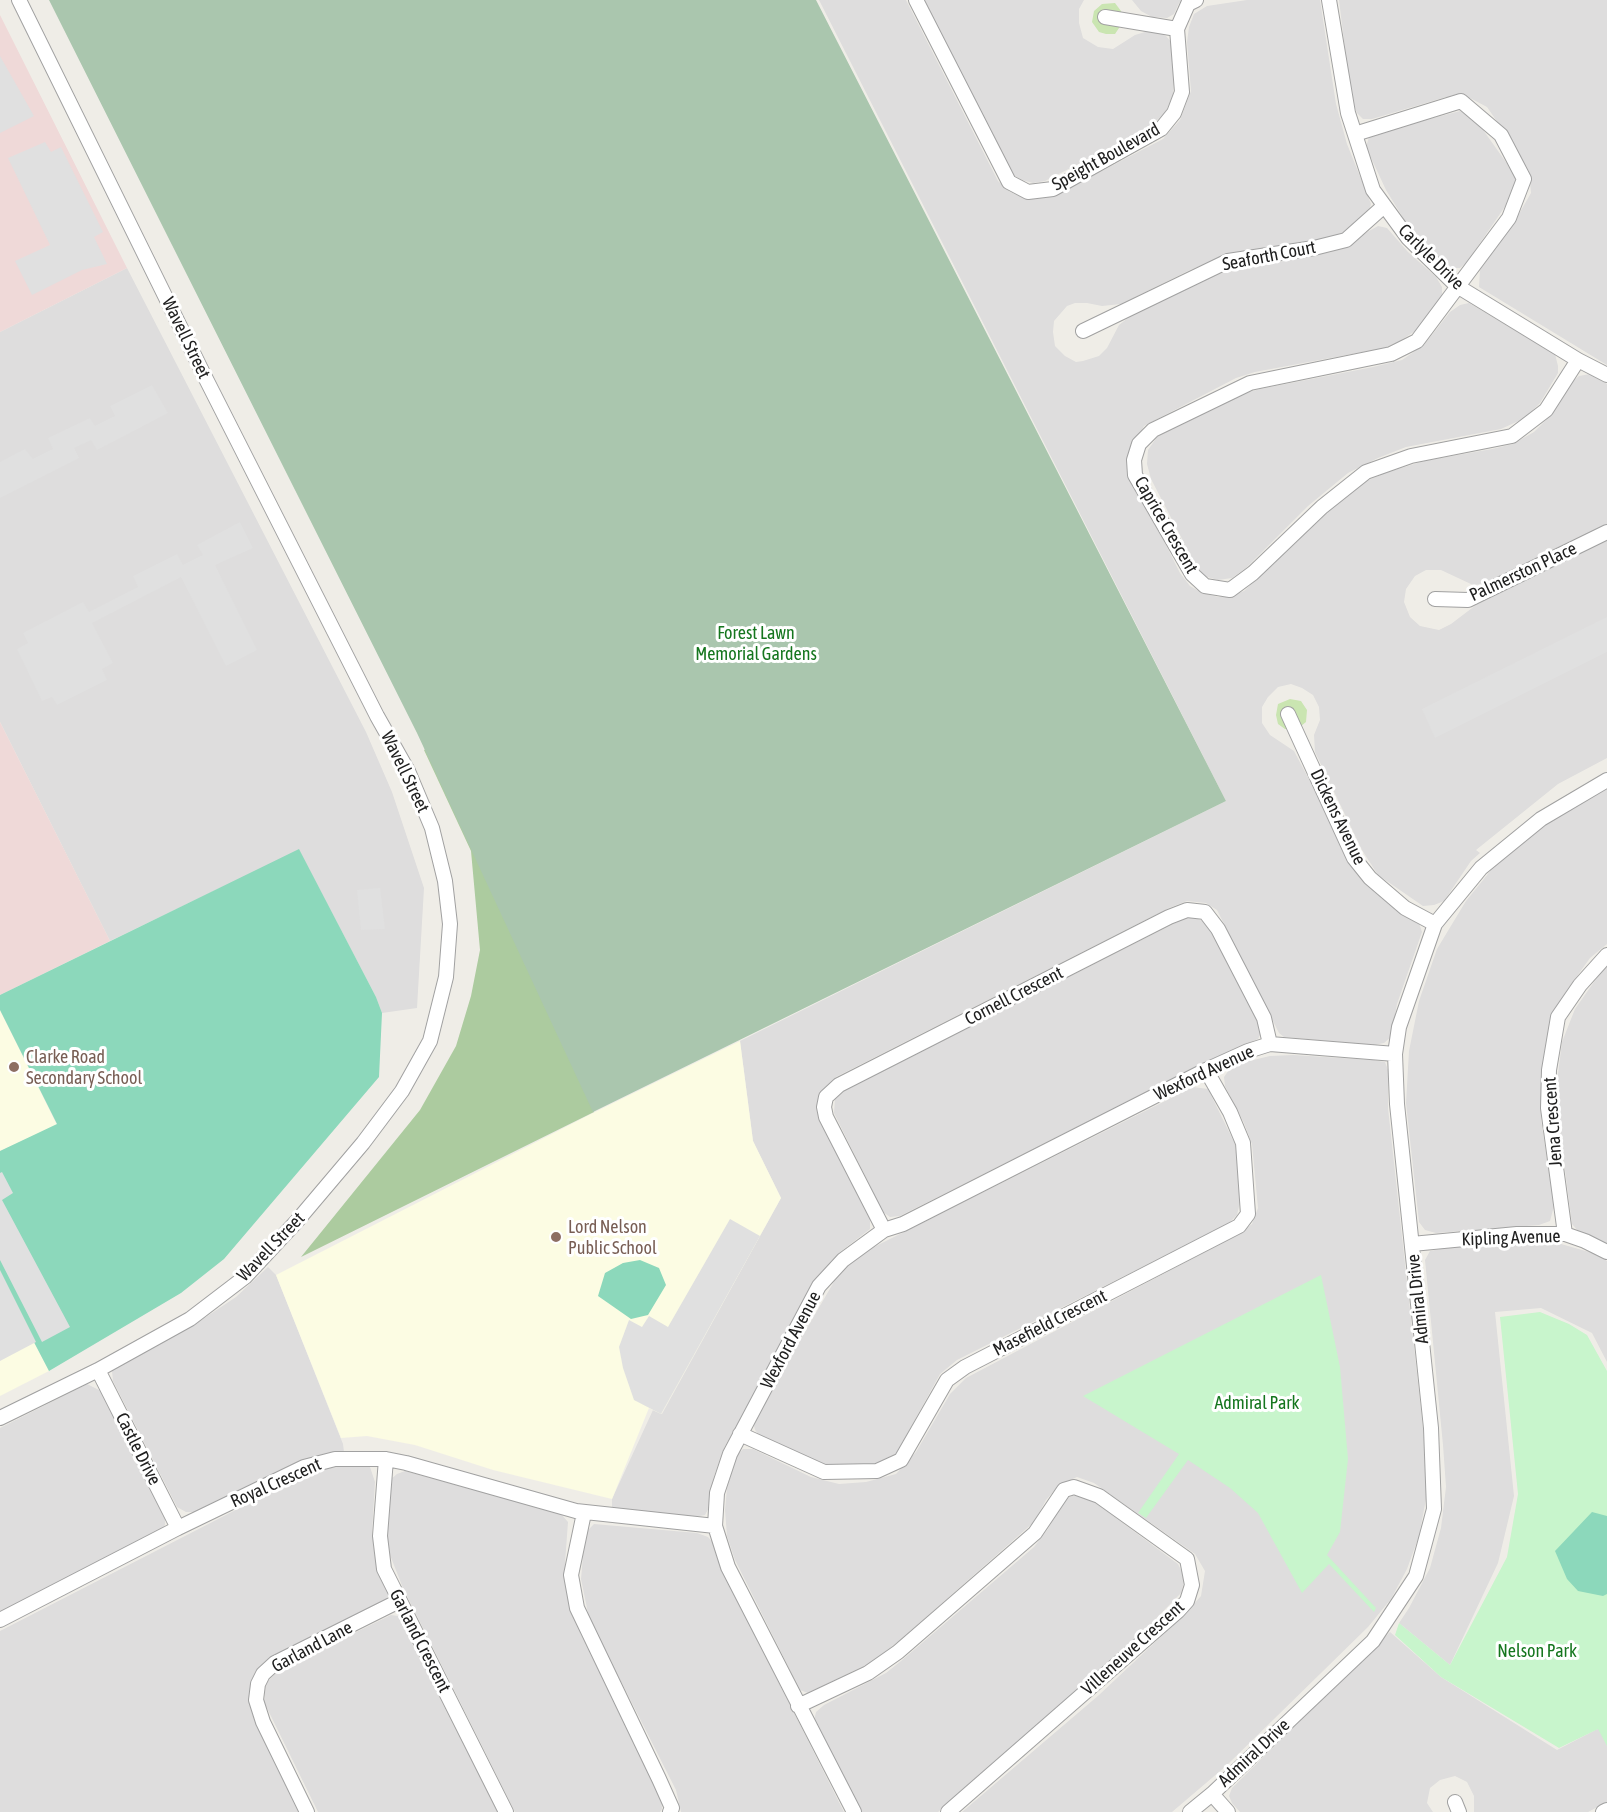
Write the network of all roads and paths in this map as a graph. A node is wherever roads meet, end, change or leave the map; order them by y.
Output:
1 (19, 0) edge
2 (916, 0) edge
3 (1196, 0) edge
4 (1329, 0) edge
5 (1106, 17) dead end
6 (1177, 29) junction
7 (1354, 134) junction
8 (1384, 206) junction
9 (1456, 286) junction
10 (1083, 332) dead end
11 (1578, 360) junction
12 (1607, 375) edge
13 (1607, 532) edge
14 (1435, 599) dead end
15 (1288, 714) dead end
16 (1607, 780) edge
17 (1435, 924) junction
18 (1607, 955) edge
19 (1270, 1044) junction
20 (1395, 1054) junction
21 (1206, 1070) junction
22 (884, 1230) junction
23 (1565, 1234) junction
24 (1412, 1244) junction
25 (1607, 1252) edge
26 (98, 1370) junction
27 (0, 1418) edge
28 (740, 1434) junction
29 (386, 1459) junction
30 (584, 1513) junction
31 (715, 1526) junction
32 (178, 1528) junction
33 (399, 1601) junction
34 (0, 1620) edge
35 (798, 1706) junction
36 (1212, 1794) junction
37 (307, 1812) edge
38 (506, 1812) edge
39 (670, 1812) edge
40 (854, 1812) edge
41 (948, 1812) edge
42 (1190, 1812) edge
43 (1228, 1812) edge

1 - 26 street, Wavell Street
2 - 6 street, Speight Boulevard
3 - 6 street
4 - 7 street, Carlyle Drive
5 - 6 street
7 - 8 street, Carlyle Drive
7 - 9 street, Caprice Crescent
8 - 9 street, Carlyle Drive
8 - 10 street, Seaforth Court
9 - 11 street, Carlyle Drive
9 - 11 street, Caprice Crescent
11 - 12 street, Carlyle Drive
13 - 14 street, Palmerston Place
15 - 17 street, Dickens Avenue
16 - 17 street, Admiral Drive
17 - 20 street, Admiral Drive
18 - 23 street, Jena Crescent
19 - 20 street, Wexford Avenue
19 - 21 street, Wexford Avenue
19 - 22 street, Cornell Crescent
20 - 24 street, Admiral Drive
21 - 22 street, Wexford Avenue
21 - 28 street, Masefield Crescent
22 - 28 street, Wexford Avenue
23 - 24 street, Kipling Avenue
23 - 25 street, Kipling Avenue
24 - 36 street, Admiral Drive
26 - 27 street, Wavell Street
26 - 32 street, Castle Drive
28 - 31 street, Wexford Avenue
29 - 30 street, Royal Crescent
29 - 32 street, Royal Crescent
29 - 33 street, Garland Crescent
30 - 31 street, Royal Crescent
30 - 39 street
31 - 35 street, Wexford Avenue
32 - 34 street, Royal Crescent
33 - 37 street, Garland Lane
33 - 38 street, Garland Crescent
35 - 40 street, Wexford Avenue
35 - 41 street, Villeneuve Crescent
36 - 42 street, Admiral Drive
36 - 43 street

